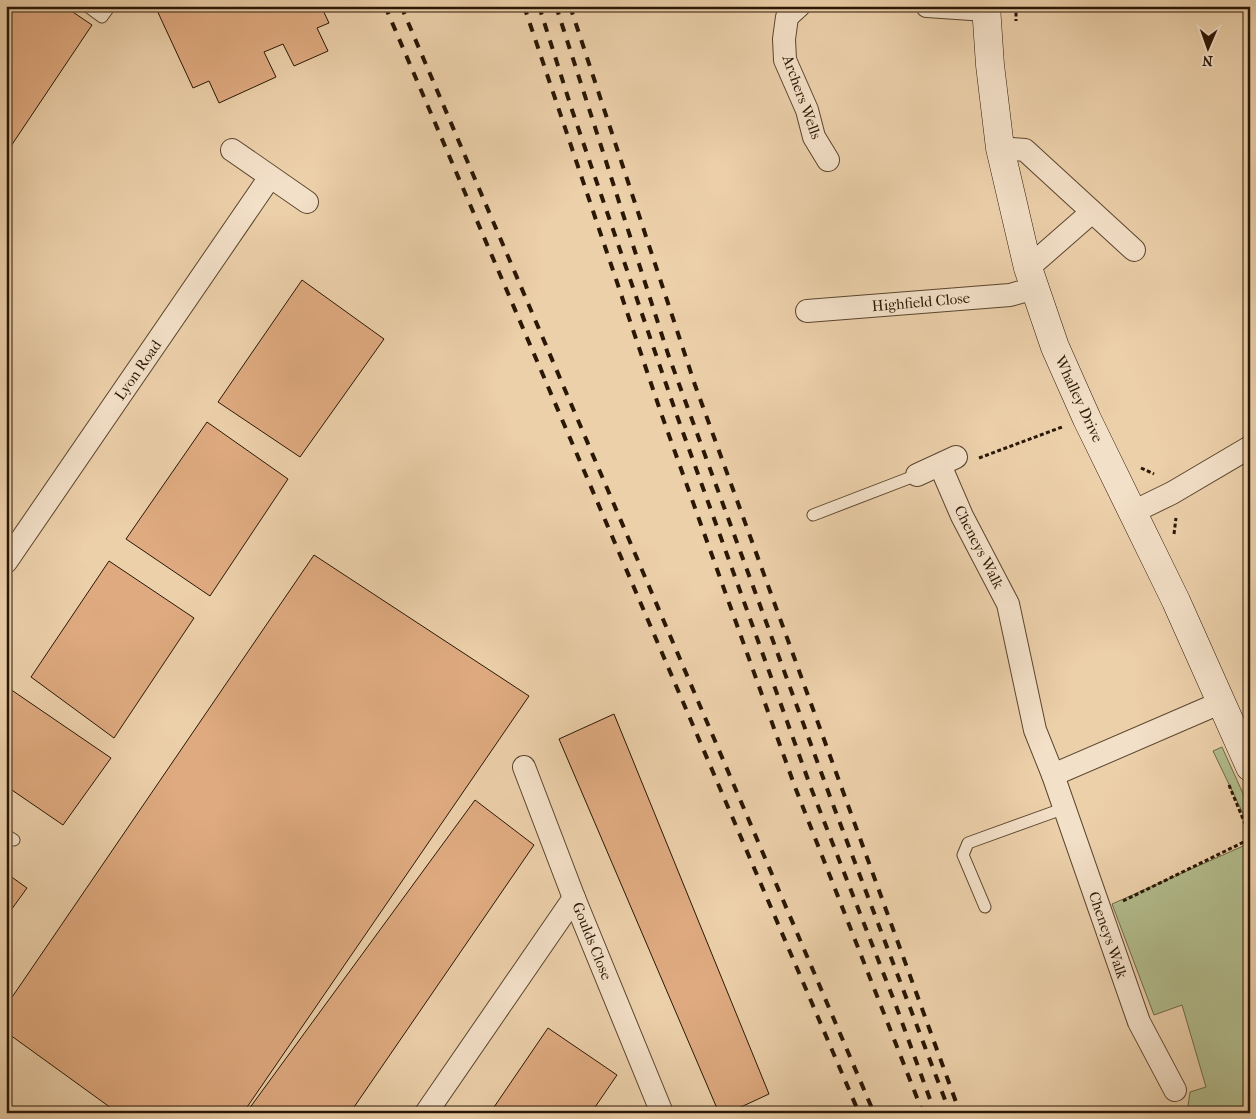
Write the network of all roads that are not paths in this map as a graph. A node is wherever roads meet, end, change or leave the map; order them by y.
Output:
1 (87, 6) edge
2 (110, 6) edge
3 (799, 6) edge
4 (927, 6) edge
5 (986, 8) edge
6 (1000, 148) junction
7 (232, 150) dead end
8 (828, 160) dead end
9 (270, 177) junction
10 (307, 202) dead end
11 (1092, 212) junction
12 (1134, 250) dead end
13 (1032, 278) junction
14 (807, 311) dead end
15 (1250, 447) edge
16 (917, 474) joint
17 (1133, 512) junction
18 (813, 514) dead end
19 (6, 562) edge
20 (1222, 702) junction
21 (524, 767) dead end
22 (1250, 767) edge
23 (1053, 774) junction
24 (1065, 808) junction
25 (574, 898) junction
26 (985, 907) dead end
27 (1175, 1090) dead end
28 (426, 1113) edge
29 (662, 1113) edge

1 - 2 lane
3 - 8 street, Archers Wells
4 - 5 street
5 - 6 street, Whalley Drive
6 - 11 street
6 - 13 street, Whalley Drive
7 - 9 street
9 - 10 street
9 - 19 street, Lyon Road
11 - 12 street
11 - 13 street
13 - 14 street, Highfield Close
13 - 17 street, Whalley Drive
15 - 17 street
16 - 18 lane
16 - 23 street, Cheneys Walk
17 - 20 street, Whalley Drive
20 - 22 street, Whalley Drive
20 - 23 street
21 - 25 street, Goulds Close
23 - 24 street, Cheneys Walk
24 - 26 lane
24 - 27 street, Cheneys Walk
25 - 28 street
25 - 29 street, Goulds Close

